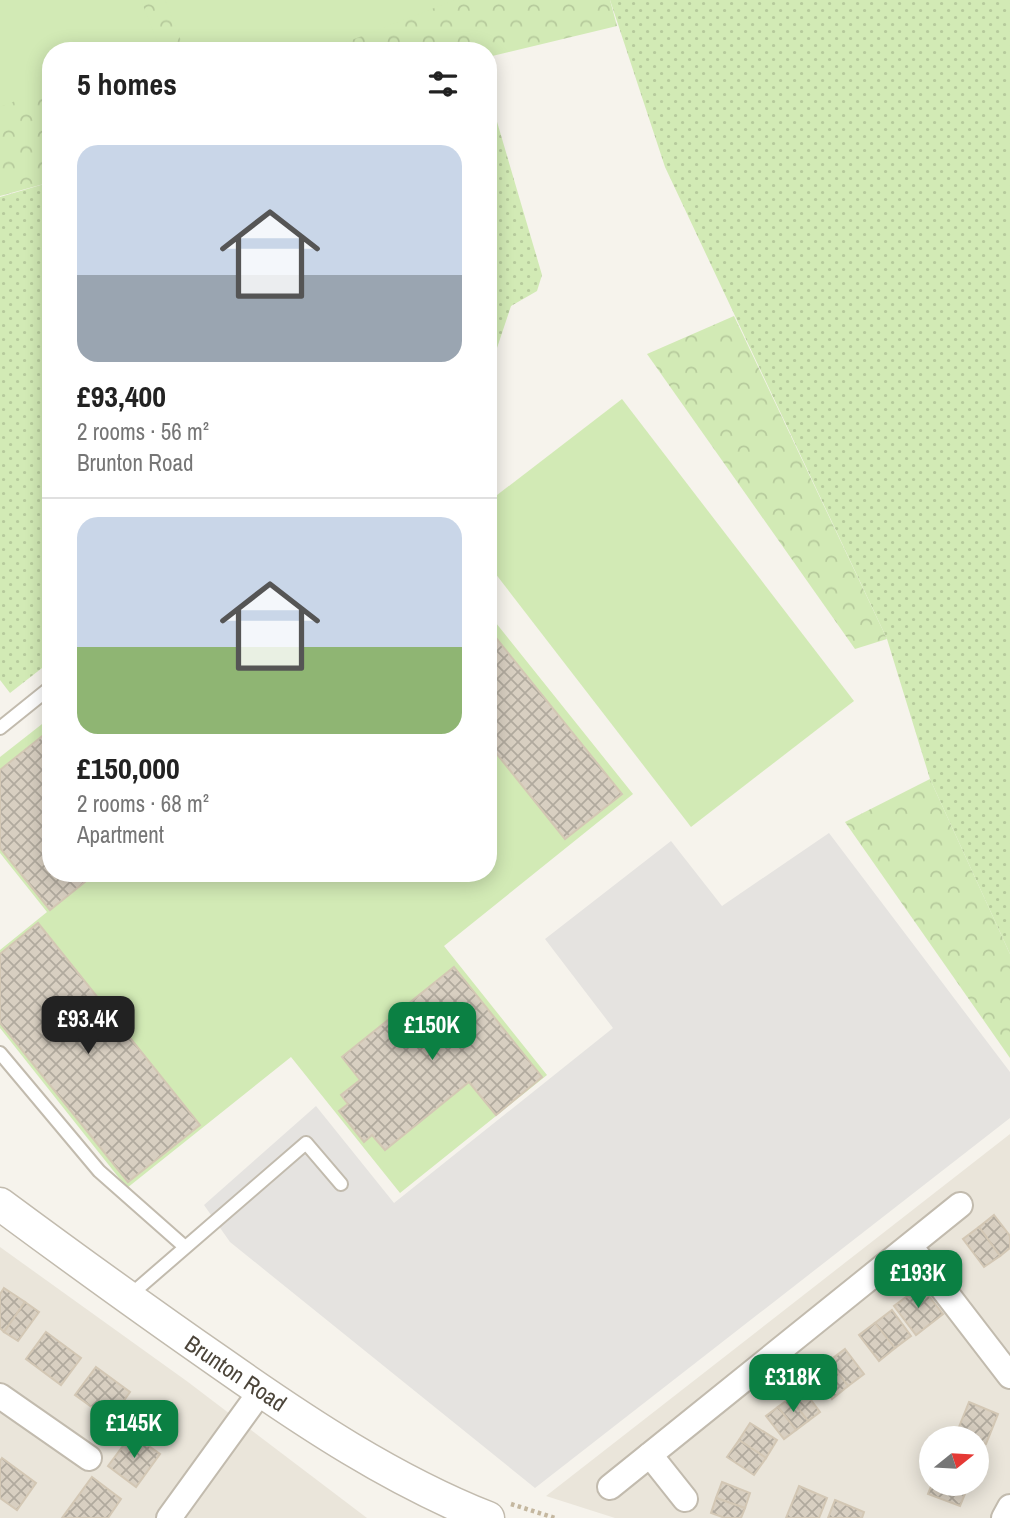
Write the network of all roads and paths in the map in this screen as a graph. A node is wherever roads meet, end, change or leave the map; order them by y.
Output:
1 (42, 694) edge
2 (0, 728) edge
3 (0, 1053) edge
4 (341, 1184) dead end
5 (0, 1204) edge
6 (960, 1205) dead end
7 (910, 1246) junction
8 (185, 1247) junction
9 (127, 1298) junction
10 (1010, 1376) edge
11 (261, 1391) junction
12 (0, 1396) edge
13 (650, 1455) junction
14 (89, 1458) dead end
15 (610, 1487) dead end
16 (685, 1499) dead end
17 (1010, 1507) edge
18 (169, 1518) edge
19 (488, 1518) edge
20 (1004, 1518) edge

1 - 2 lane
3 - 8 lane
4 - 8 lane
5 - 9 street, Brunton Road
6 - 7 street
7 - 10 street
7 - 13 street
8 - 9 lane
9 - 11 street, Brunton Road
11 - 18 street
11 - 19 street, Brunton Road
12 - 14 street
13 - 15 street
13 - 16 street
17 - 20 street

